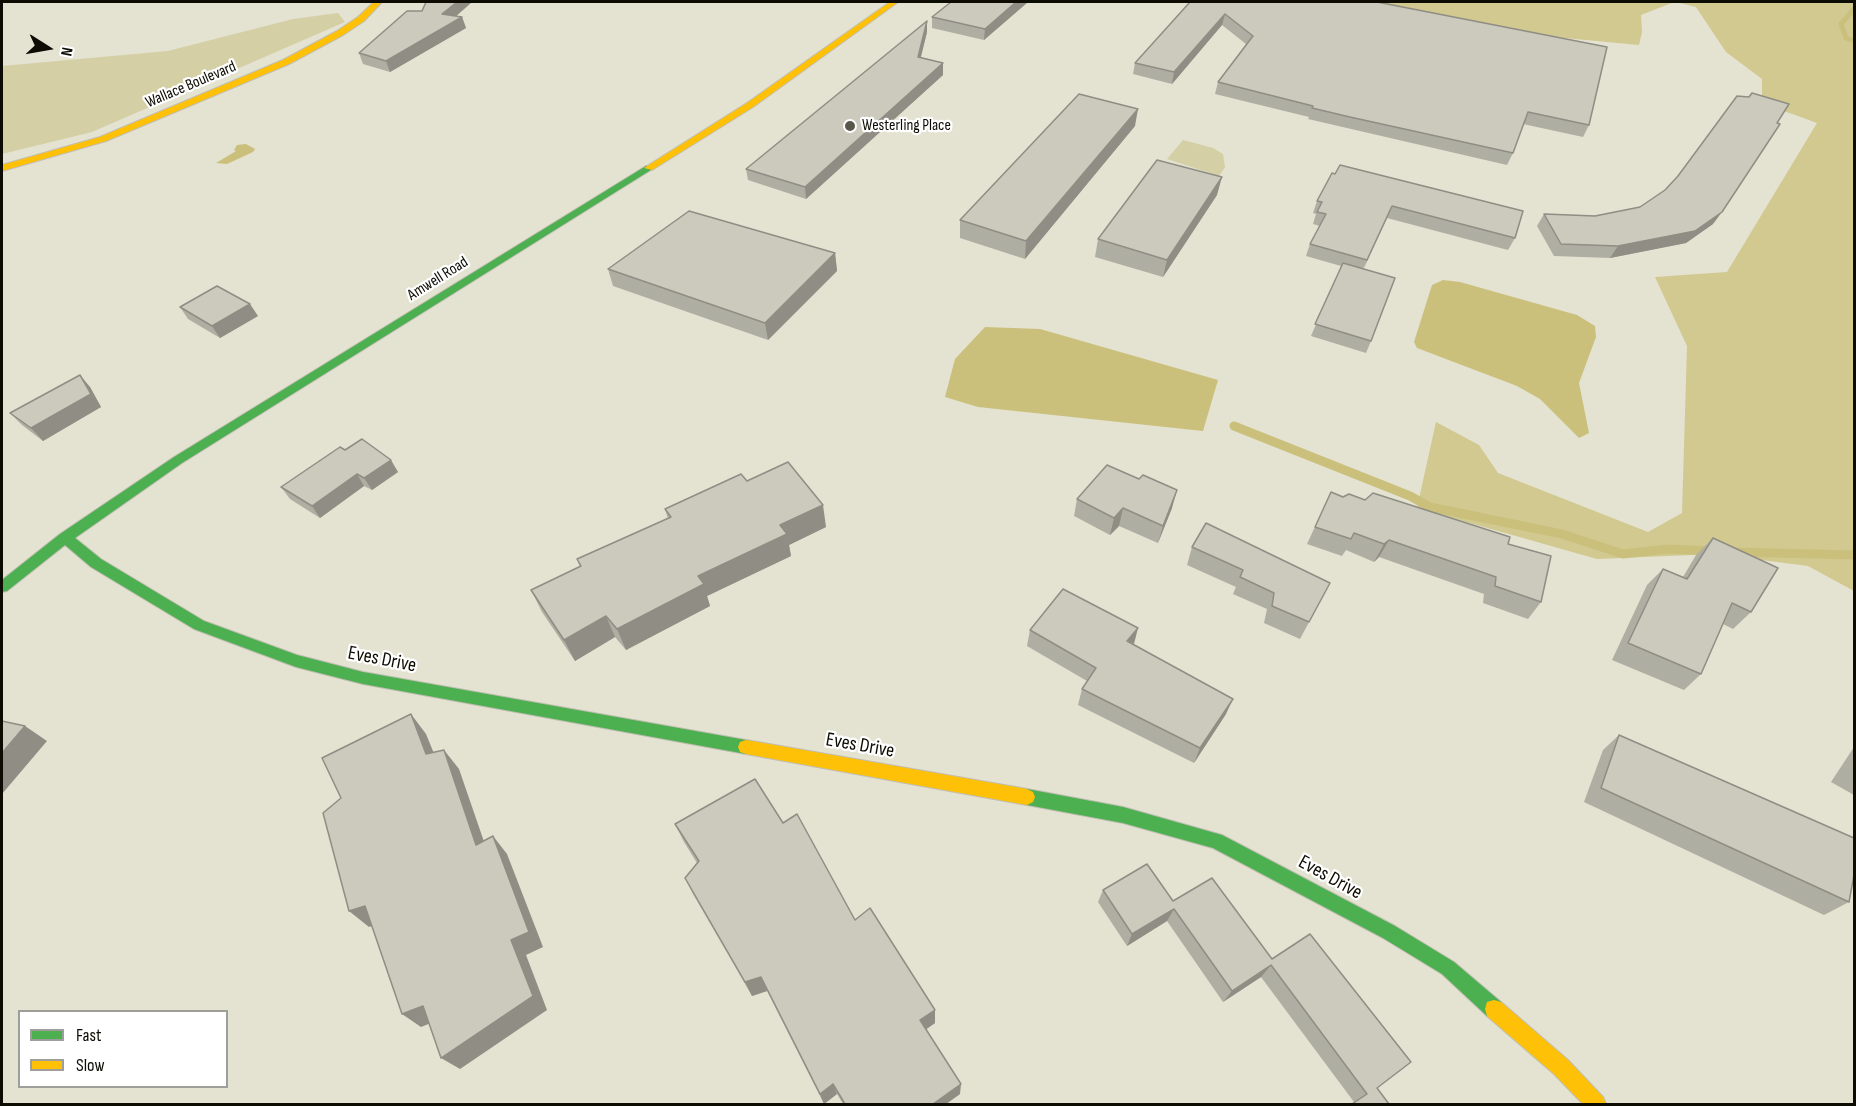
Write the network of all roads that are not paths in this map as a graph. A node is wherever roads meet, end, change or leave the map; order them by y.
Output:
1 (378, 2) edge
2 (894, 2) edge
3 (2, 168) edge
4 (65, 538) junction
5 (2, 587) edge
6 (1596, 1104) edge

1 - 3 street, Wallace Boulevard
2 - 4 street, Amwell Road
4 - 5 street, Amwell Road
4 - 6 street, Eves Drive

